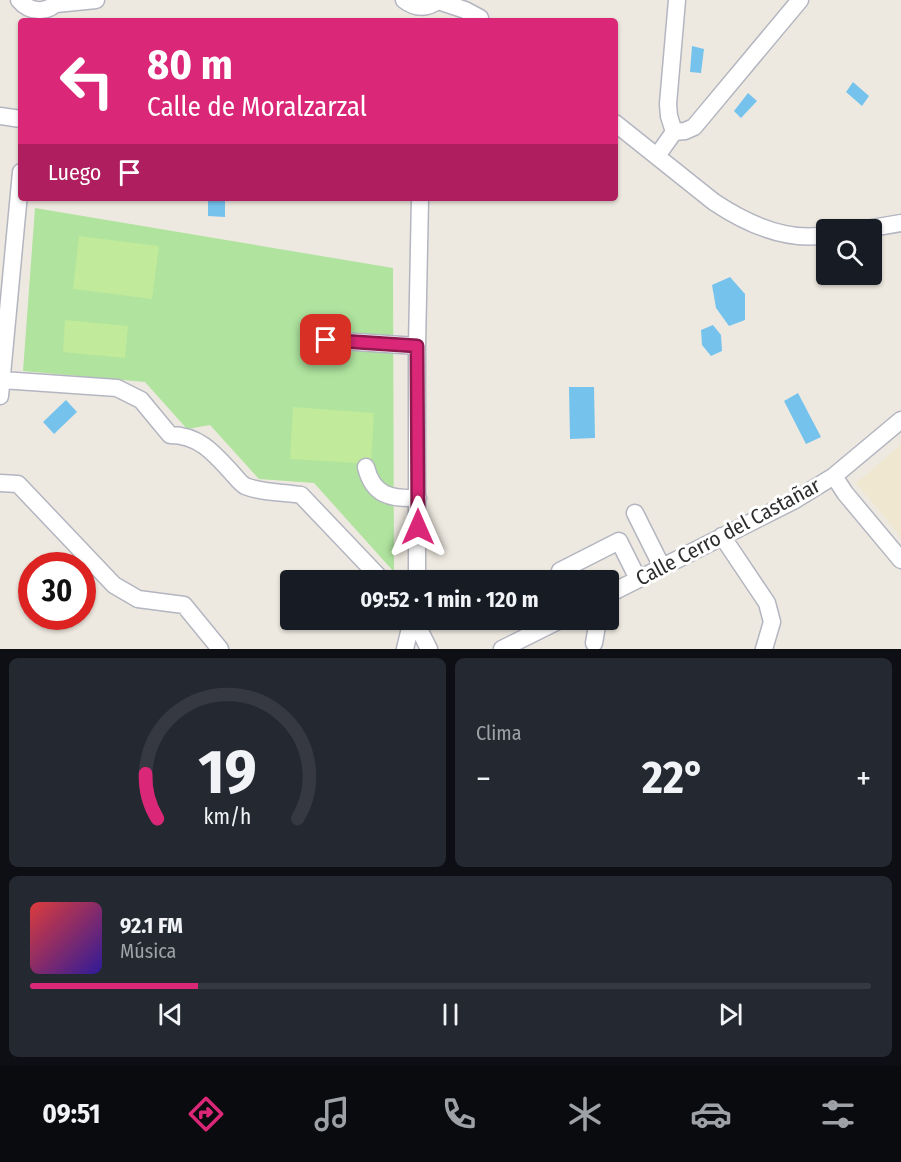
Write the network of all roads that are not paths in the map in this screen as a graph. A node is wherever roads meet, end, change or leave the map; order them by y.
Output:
1 (96, 0) edge
2 (404, 0) edge
3 (460, 0) edge
4 (677, 0) edge
5 (800, 0) edge
6 (431, 7) edge
7 (25, 9) edge
8 (51, 9) edge
9 (478, 18) edge
10 (479, 18) edge
11 (0, 116) edge
12 (18, 119) edge
13 (618, 125) edge
14 (674, 132) junction
15 (657, 156) junction
16 (18, 196) edge
17 (420, 201) edge
18 (901, 223) edge
19 (882, 226) edge
20 (816, 237) edge
21 (4, 307) edge
22 (326, 340) dead end
23 (417, 346) junction
24 (1, 388) edge
25 (901, 420) edge
26 (366, 466) dead end
27 (834, 476) junction
28 (0, 483) edge
29 (418, 498) junction
30 (635, 513) dead end
31 (722, 536) junction
32 (901, 560) edge
33 (662, 567) junction
34 (372, 570) edge
35 (417, 570) edge
36 (562, 570) edge
37 (639, 579) junction
38 (619, 589) edge
39 (410, 630) edge
40 (420, 630) edge
41 (540, 630) edge
42 (596, 630) edge
43 (594, 643) dead end
44 (220, 649) edge
45 (405, 649) edge
46 (429, 649) edge
47 (502, 649) edge
48 (764, 649) edge

1 - 8 street
2 - 6 street
3 - 10 street
4 - 14 street
5 - 14 street
6 - 9 street
7 - 8 street
11 - 12 street
13 - 15 street
14 - 15 street
15 - 20 street
16 - 21 street
17 - 23 street
18 - 19 street
21 - 24 street
22 - 23 street
23 - 29 street
24 - 34 street
25 - 27 street, Calle Cerro del Castañar
26 - 29 street
27 - 31 street, Calle Cerro del Castañar
27 - 32 street
28 - 44 street
29 - 35 street
30 - 33 street
31 - 33 street, Calle Cerro del Castañar
31 - 48 street
33 - 37 street, Calle Cerro del Castañar
36 - 37 street
37 - 38 street, Calle Cerro del Castañar
39 - 45 street
40 - 46 street
41 - 47 street
42 - 43 street

